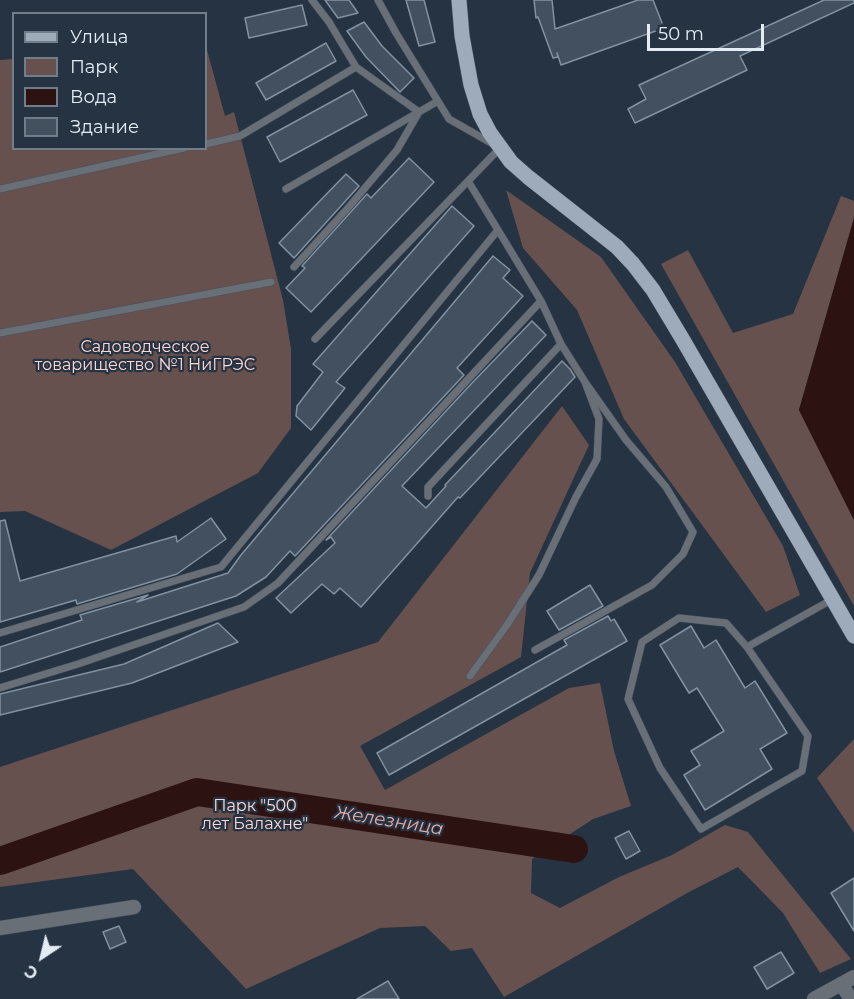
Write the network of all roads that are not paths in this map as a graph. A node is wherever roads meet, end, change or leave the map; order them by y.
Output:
1 (312, 0) edge
2 (378, 0) edge
3 (459, 0) edge
4 (356, 67) junction
5 (438, 101) junction
6 (419, 112) junction
7 (207, 144) edge
8 (500, 148) junction
9 (175, 150) edge
10 (468, 181) junction
11 (0, 189) edge
12 (286, 189) dead end
13 (498, 230) junction
14 (294, 267) dead end
15 (272, 282) dead end
16 (541, 301) junction
17 (0, 333) edge
18 (315, 339) dead end
19 (561, 344) junction
20 (585, 382) junction
21 (428, 496) dead end
22 (833, 599) junction
23 (0, 633) edge
24 (854, 636) edge
25 (747, 647) junction
26 (535, 650) dead end
27 (470, 676) dead end
28 (0, 688) edge
29 (134, 907) dead end
30 (0, 928) edge
31 (854, 977) edge
32 (841, 984) junction
33 (814, 999) edge
34 (851, 999) edge

1 - 4 lane
2 - 5 lane
3 - 8 main road
4 - 6 lane
4 - 7 lane
5 - 6 lane
5 - 8 lane
6 - 12 lane
6 - 14 lane
8 - 10 lane
8 - 22 main road
9 - 11 lane
10 - 13 lane
10 - 18 lane
13 - 16 lane
13 - 23 lane
15 - 17 lane
16 - 19 lane
16 - 28 lane
19 - 20 lane
19 - 21 lane
20 - 26 lane
20 - 27 lane
22 - 24 main road
22 - 25 lane
25 - 25 lane
29 - 30 street
31 - 32 street
32 - 33 street
32 - 34 street

